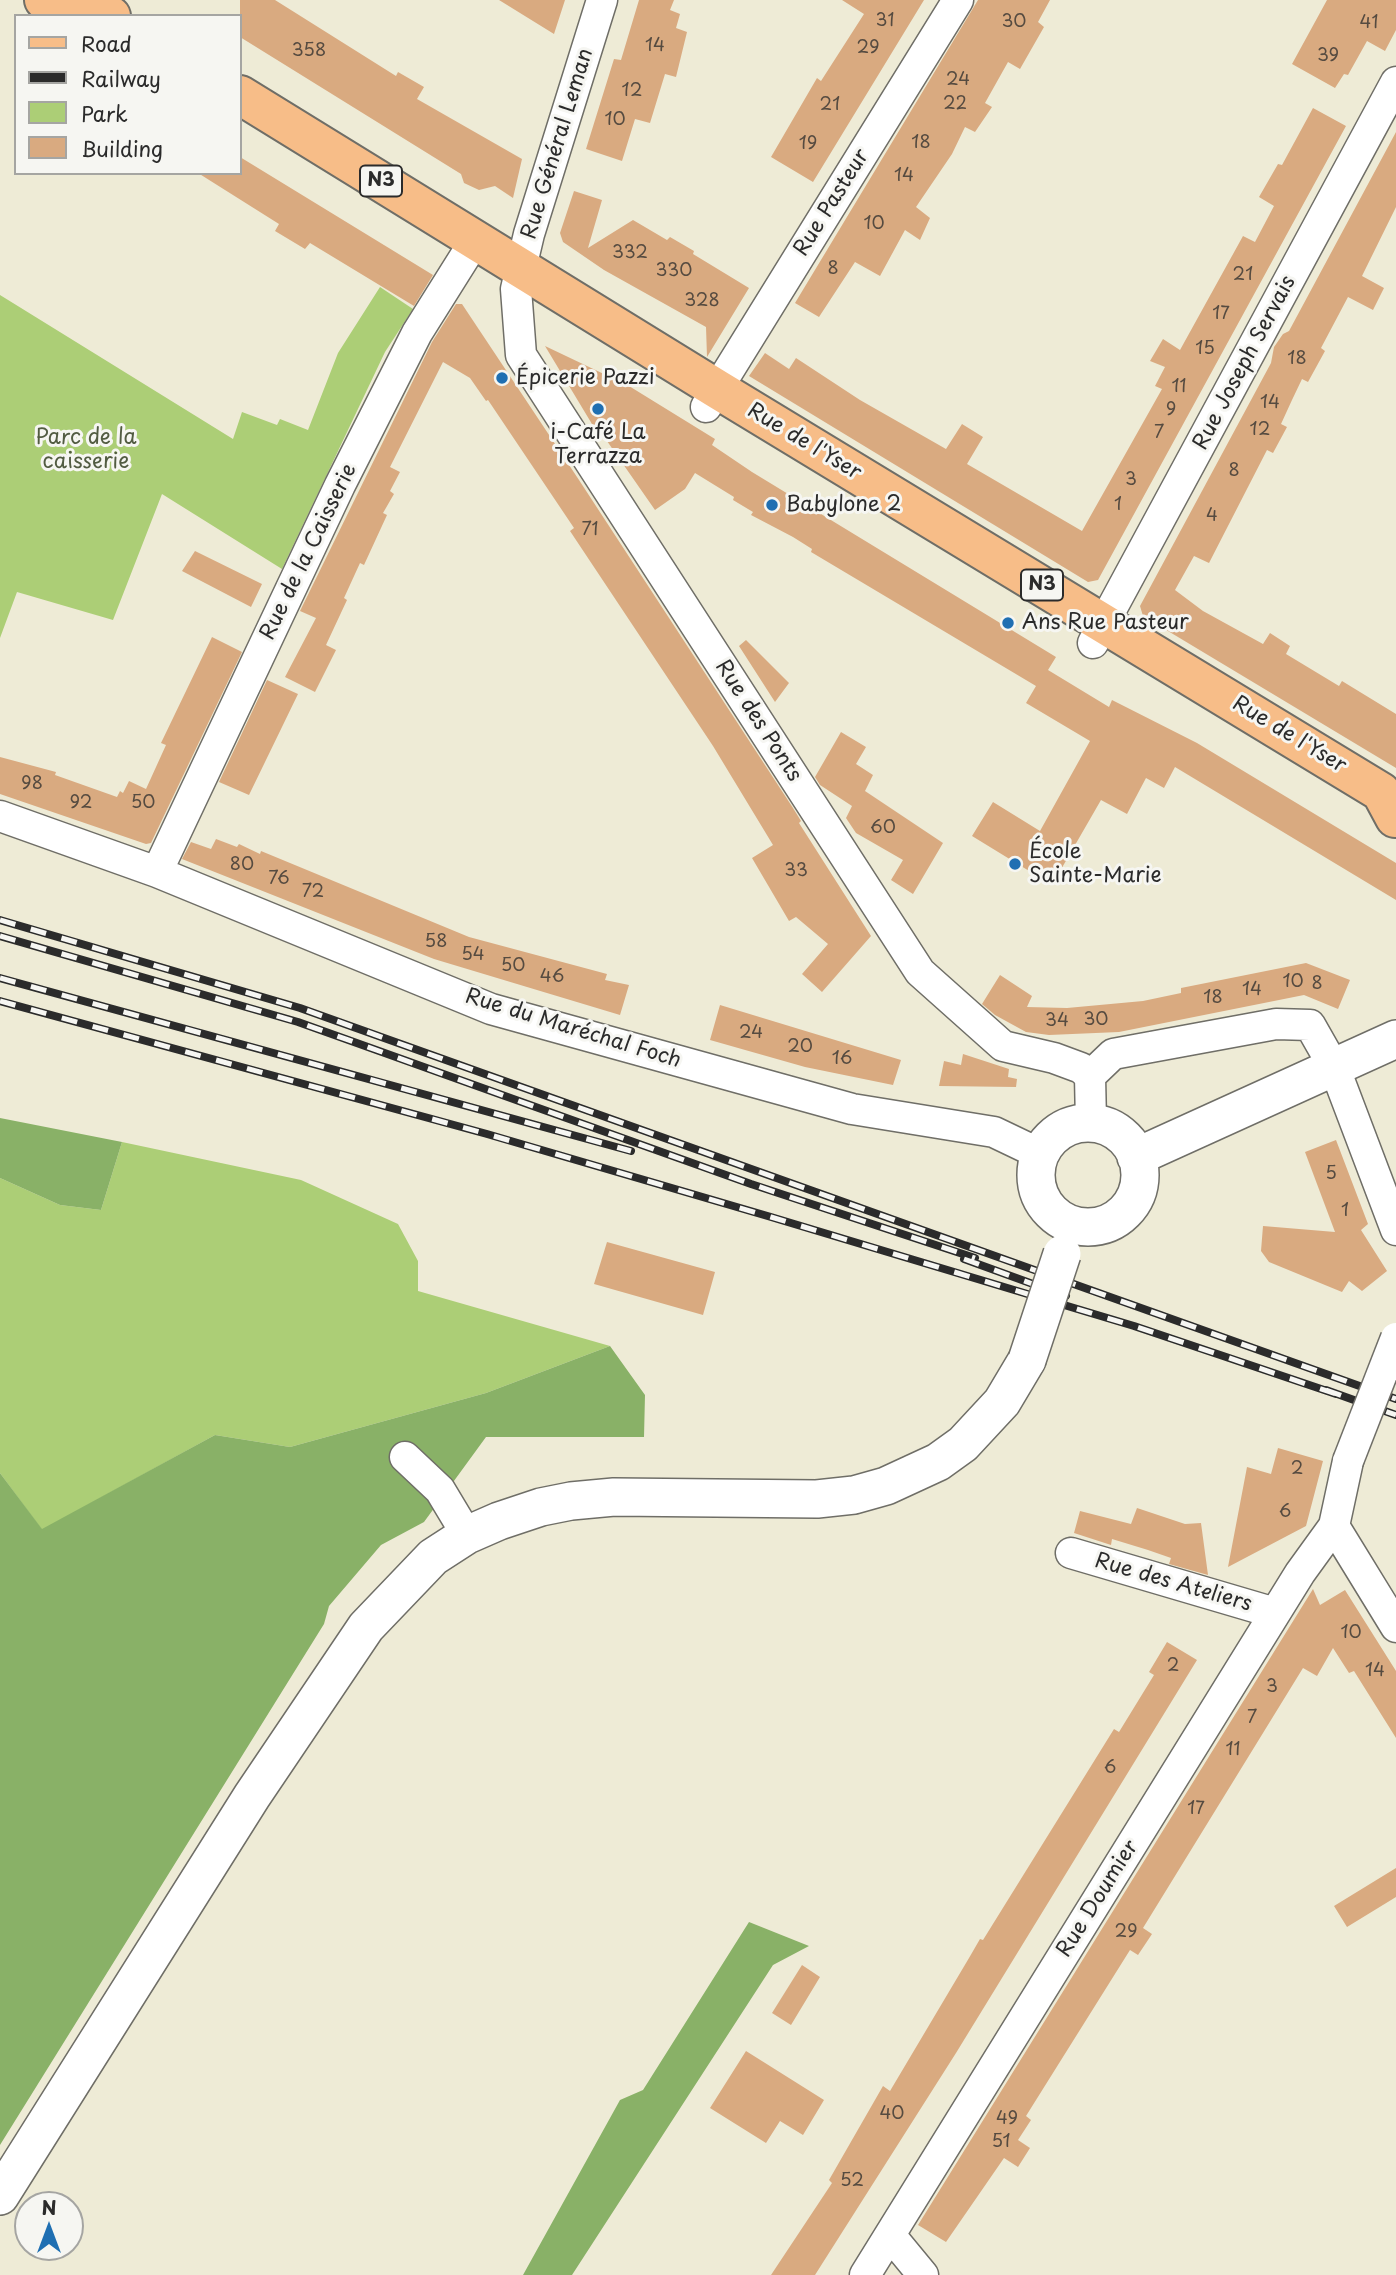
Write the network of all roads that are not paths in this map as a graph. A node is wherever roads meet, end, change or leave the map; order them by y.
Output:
1 (44, 0) edge
2 (85, 0) edge
3 (602, 0) edge
4 (958, 0) edge
5 (66, 14) edge
6 (108, 14) edge
7 (1396, 82) edge
8 (242, 96) edge
9 (242, 122) edge
10 (470, 247) junction
11 (519, 278) junction
12 (711, 398) junction
13 (1099, 633) junction
14 (0, 816) edge
15 (1396, 818) edge
16 (157, 872) junction
17 (1396, 1039) edge
18 (1335, 1069) junction
19 (1090, 1076) junction
20 (1091, 1123) junction
21 (1040, 1154) junction
22 (1136, 1157) junction
23 (1396, 1230) edge
24 (1067, 1240) junction
25 (1396, 1338) edge
26 (405, 1457) dead end
27 (1334, 1526) junction
28 (467, 1535) junction
29 (1071, 1553) dead end
30 (1275, 1613) junction
31 (1396, 1627) edge
32 (0, 2196) edge
33 (890, 2235) junction
34 (865, 2275) edge
35 (923, 2275) edge

1 - 5 main road
2 - 6 main road
3 - 11 street, Rue Général Leman
4 - 12 street, Rue Pasteur
7 - 13 street, Rue Joseph Servais
8 - 10 main road, Rue de l'Yser / N3
9 - 10 main road, Rue de l'Yser / N3
10 - 11 main road, Rue de l'Yser / N3
10 - 16 street, Rue de la Caisserie
11 - 12 main road, Rue de l'Yser / N3
11 - 19 street, Rue des Ponts
12 - 13 main road, Rue de l'Yser / N3
13 - 15 main road, Rue de l'Yser / N3
14 - 16 street, Rue du Maréchal Foch
16 - 21 street, Rue du Maréchal Foch
17 - 18 street
18 - 19 street
18 - 22 street
18 - 23 street
19 - 20 street
20 - 21 street
20 - 22 street
21 - 24 street
22 - 24 street
24 - 28 street, bridge
25 - 27 street, bridge
26 - 28 street
27 - 30 street, Rue Doumier
27 - 31 street
28 - 32 street
29 - 30 street, Rue des Ateliers
30 - 33 street, Rue Doumier
33 - 34 street, Rue Doumier
33 - 35 street

